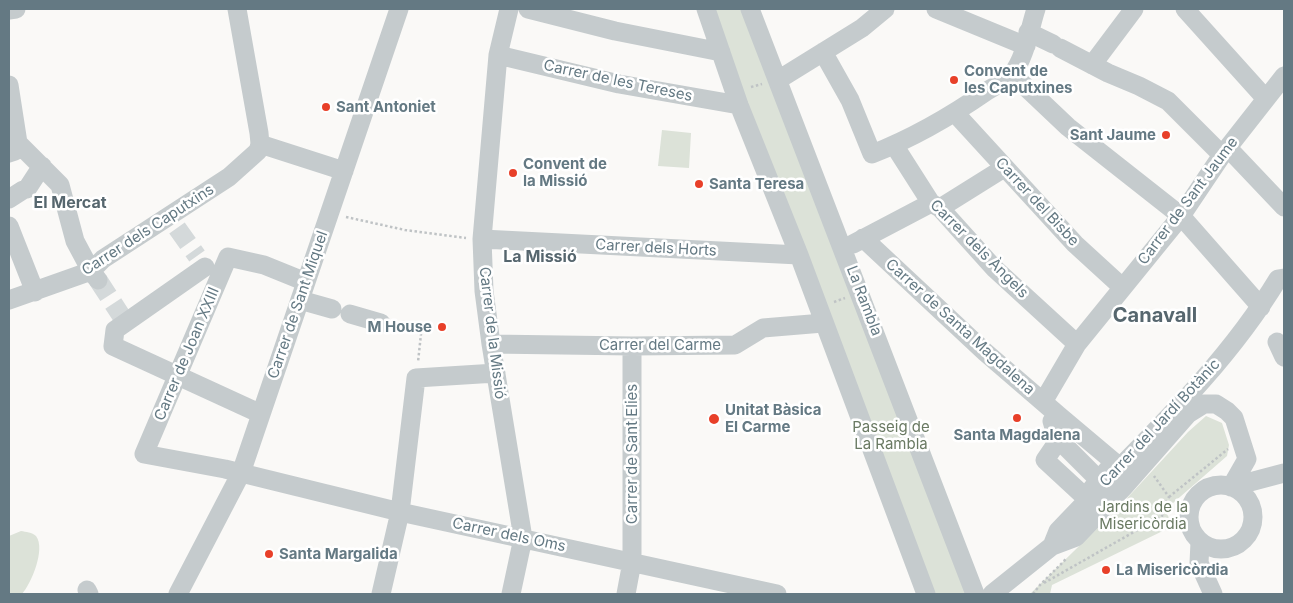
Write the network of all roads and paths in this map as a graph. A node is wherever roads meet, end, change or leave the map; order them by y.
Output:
1 (16, 9) edge
2 (237, 9) edge
3 (400, 9) edge
4 (509, 9) edge
5 (528, 9) edge
6 (706, 9) edge
7 (750, 9) edge
8 (885, 9) edge
9 (936, 9) edge
10 (1036, 9) edge
11 (1134, 9) edge
12 (1185, 9) edge
13 (9, 10) edge
14 (1027, 39) junction
15 (721, 52) junction
16 (823, 52) junction
17 (498, 55) junction
18 (1092, 65) junction
19 (1012, 74) junction
20 (1284, 76) edge
21 (778, 80) junction
22 (9, 85) edge
23 (737, 99) junction
24 (1266, 99) junction
25 (955, 113) junction
26 (260, 144) junction
27 (894, 146) junction
28 (14, 148) edge
29 (1225, 151) junction
30 (42, 166) junction
31 (1004, 168) junction
32 (344, 171) junction
33 (20, 192) edge
34 (936, 205) junction
35 (1284, 207) edge
36 (330, 213) junction
37 (1180, 216) junction
38 (9, 226) edge
39 (474, 238) junction
40 (863, 238) junction
41 (844, 249) junction
42 (799, 255) junction
43 (208, 265) junction
44 (1282, 274) edge
45 (95, 275) junction
46 (306, 282) junction
47 (1122, 287) junction
48 (35, 292) junction
49 (860, 293) junction
50 (9, 300) edge
51 (300, 300) junction
52 (1261, 307) junction
53 (332, 309) dead end
54 (350, 314) dead end
55 (821, 315) junction
56 (381, 323) joint
57 (491, 344) junction
58 (1077, 344) junction
59 (632, 346) junction
60 (496, 373) junction
61 (177, 376) junction
62 (416, 378) junction
63 (1043, 402) junction
64 (261, 414) junction
65 (1057, 414) junction
66 (914, 434) junction
67 (151, 438) joint
68 (870, 449) junction
69 (1228, 449) dead end
70 (1151, 472) dead end
71 (241, 473) junction
72 (1284, 473) edge
73 (1231, 487) junction
74 (1095, 490) junction
75 (1169, 497) junction
76 (400, 512) junction
77 (523, 538) junction
78 (1200, 542) junction
79 (1052, 546) junction
80 (632, 562) junction
81 (1040, 585) dead end
82 (734, 590) edge
83 (178, 594) edge
84 (381, 594) edge
85 (510, 594) edge
86 (626, 594) edge
87 (777, 594) edge
88 (926, 594) edge
89 (975, 594) edge
90 (992, 594) edge
91 (1214, 594) edge

1 - 13 street
2 - 26 street
3 - 32 street, Carrer de Sant Miquel
4 - 17 street, Carrer de la Missió
5 - 15 street
6 - 15 street
7 - 21 street, La Rambla
8 - 16 street
9 - 14 street
10 - 14 street
11 - 18 street
12 - 24 street
14 - 18 street
14 - 19 street
15 - 23 street
16 - 21 street
16 - 27 street
17 - 23 street, Carrer de les Tereses
17 - 39 street, Carrer de la Missió
18 - 29 street
19 - 25 street
19 - 37 street
20 - 24 street, Carrer de Sant Jaume
21 - 23 path
21 - 41 street, La Rambla
22 - 28 street
23 - 42 street
24 - 29 street, Carrer de Sant Jaume
25 - 27 street
25 - 31 street, Carrer del Bisbe
26 - 32 street
26 - 45 street, Carrer dels Caputxins
27 - 34 street, Carrer dels Àngels
28 - 30 street
29 - 35 street
29 - 37 street, Carrer de Sant Jaume
30 - 33 street
30 - 45 street
31 - 34 street
31 - 47 street, Carrer del Bisbe
32 - 36 street, Carrer de Sant Miquel
34 - 40 street
34 - 58 street, Carrer dels Àngels
36 - 39 path
36 - 46 street, Carrer de Sant Miquel
37 - 47 street, Carrer de Sant Jaume
37 - 52 street
38 - 48 street
39 - 42 street, Carrer dels Horts
39 - 57 street, Carrer de la Missió
40 - 41 street
40 - 63 street, Carrer de Santa Magdalena
41 - 49 street, La Rambla
42 - 55 street
43 - 46 street
43 - 61 street, Carrer de Joan XXIII
43 - 61 street
44 - 52 street, Carrer del Jardí Botànic
45 - 48 street, Carrer dels Caputxins
46 - 51 street, Carrer de Sant Miquel
47 - 58 street, Carrer de Sant Jaume
48 - 50 street, Carrer dels Caputxins
49 - 55 path
49 - 66 street, La Rambla
51 - 53 street
51 - 64 street, Carrer de Sant Miquel
52 - 74 street, Carrer del Jardí Botànic
54 - 56 street
55 - 59 street, Carrer del Carme
55 - 68 street
56 - 62 path
57 - 59 street, Carrer del Carme
57 - 60 street, Carrer de la Missió
58 - 63 street, Carrer de Sant Jaume
59 - 80 street, Carrer de Sant Elies
60 - 62 street
60 - 77 street, Carrer de la Missió
61 - 64 street
61 - 67 street, Carrer de Joan XXIII
62 - 76 street
63 - 65 street, Carrer de Santa Magdalena
64 - 71 street, Carrer de Sant Miquel
65 - 74 street, Carrer de Santa Magdalena
65 - 74 street
66 - 68 path
66 - 89 street, La Rambla
67 - 71 street, Carrer dels Oms
68 - 88 street
69 - 75 path
70 - 75 path
71 - 76 street, Carrer dels Oms
71 - 83 street, Carrer de Sant Miquel
72 - 73 street
73 - 78 street
73 - 78 street
73 - 79 street
74 - 79 street, Carrer del Jardí Botànic
75 - 81 path
76 - 77 street, Carrer dels Oms
76 - 84 street
77 - 80 street, Carrer dels Oms
77 - 85 street
78 - 91 street
79 - 90 street, Carrer del Jardí Botànic
80 - 82 street, Carrer dels Oms
80 - 86 street, Carrer de Sant Elies
82 - 87 street, Carrer dels Oms

